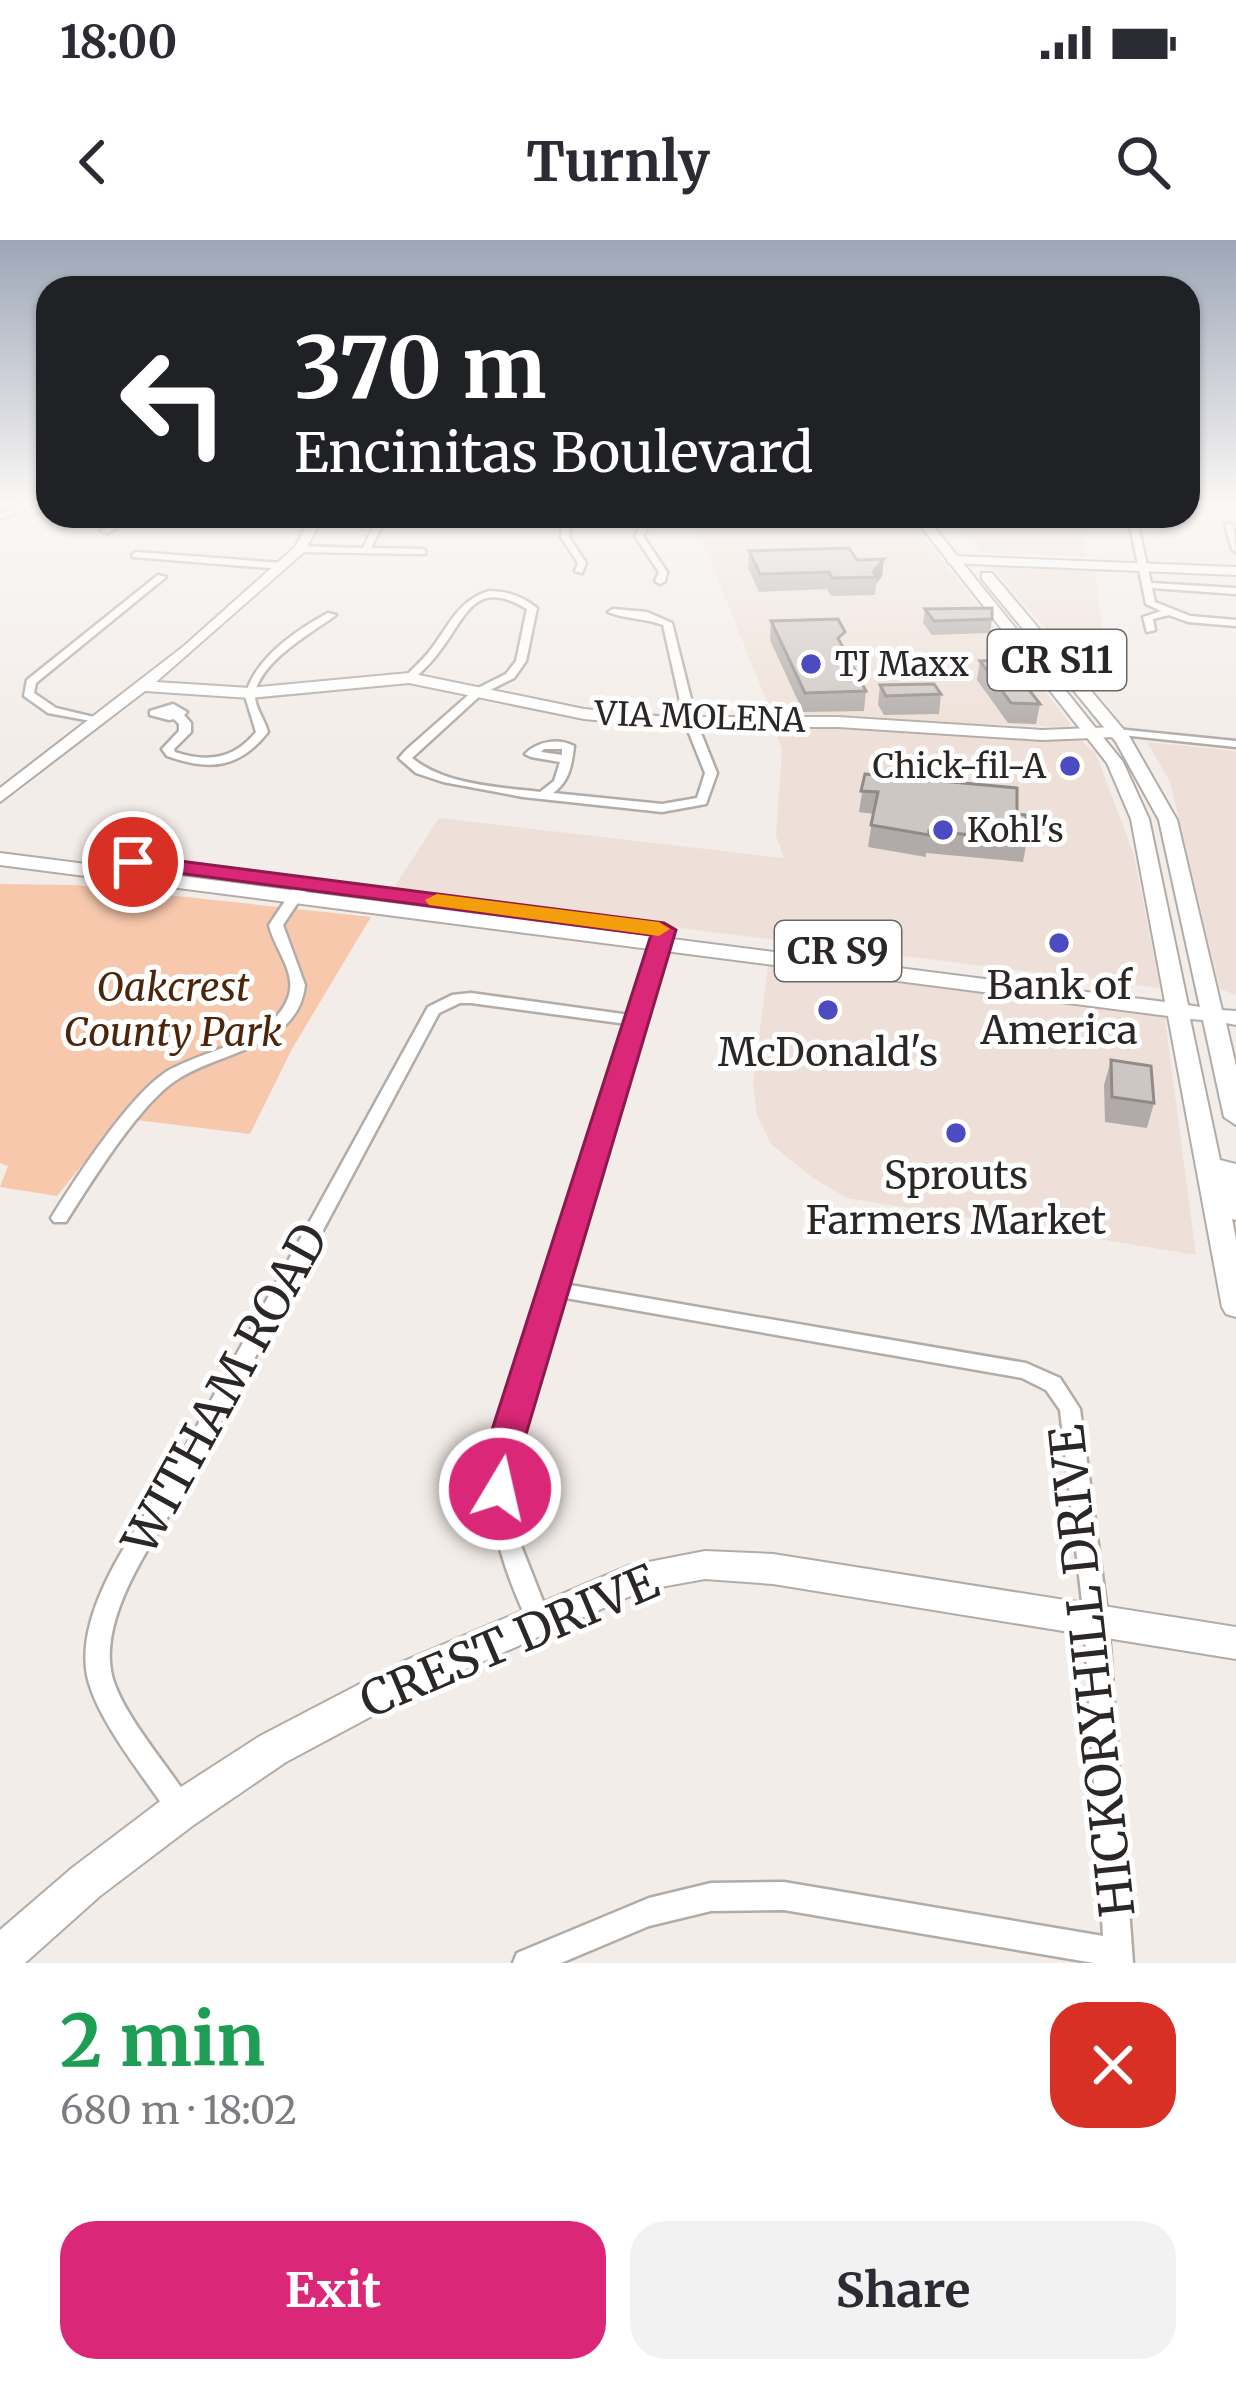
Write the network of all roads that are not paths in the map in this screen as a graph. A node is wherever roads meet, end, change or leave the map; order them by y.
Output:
1 (154, 582) edge
2 (262, 582) edge
3 (971, 582) edge
4 (992, 582) edge
5 (1146, 585) joint
6 (1236, 591) edge
7 (613, 612) dead end
8 (1166, 613) junction
9 (331, 615) dead end
10 (1236, 623) edge
11 (1150, 630) dead end
12 (1017, 641) junction
13 (1070, 675) junction
14 (409, 678) junction
15 (145, 686) junction
16 (478, 692) junction
17 (250, 693) junction
18 (177, 715) dead end
19 (98, 721) junction
20 (691, 723) junction
21 (1116, 732) junction
22 (1094, 733) junction
23 (1236, 744) edge
24 (1109, 754) junction
25 (567, 759) dead end
26 (544, 794) junction
27 (0, 797) edge
28 (1159, 804) junction
29 (1140, 819) junction
30 (0, 847) edge
31 (1176, 855) junction
32 (0, 860) edge
33 (300, 890) junction
34 (662, 937) junction
35 (893, 958) junction
36 (785, 959) junction
37 (1176, 1002) junction
38 (1224, 1008) edge
39 (637, 1021) junction
40 (1236, 1117) edge
41 (1206, 1148) junction
42 (1236, 1211) edge
43 (60, 1218) dead end
44 (555, 1289) junction
45 (1236, 1307) edge
46 (538, 1619) junction
47 (1096, 1619) junction
48 (1236, 1643) edge
49 (181, 1810) junction
50 (0, 1957) edge
51 (1119, 1958) edge
52 (527, 1963) edge

1 - 19 street
2 - 15 main road
3 - 12 main road, CR S11
4 - 13 main road, CR S11
5 - 6 street
5 - 8 street
7 - 20 street
8 - 10 street
8 - 11 street
9 - 17 street
12 - 13 main road
12 - 22 main road, CR S11
13 - 21 main road, CR S11
14 - 16 main road, VIA MOLENA
14 - 16 street
14 - 17 main road, VIA MOLENA
15 - 17 main road, VIA MOLENA
15 - 19 main road
16 - 20 main road, VIA MOLENA
16 - 26 street
17 - 18 street
19 - 27 main road
20 - 22 main road, VIA MOLENA
20 - 26 street
21 - 22 main road, VIA MOLENA
21 - 23 street
21 - 28 main road, CR S11
22 - 24 main road, CR S11
24 - 28 main road
24 - 29 main road, CR S11
25 - 26 street
28 - 31 main road, CR S11
29 - 31 main road
29 - 37 main road, CR S11
30 - 33 main road, CR S9
31 - 38 main road, CR S11
32 - 33 main road, CR S9
33 - 34 main road, CR S9
33 - 43 street
34 - 35 main road, CR S9
34 - 36 main road, CR S9
34 - 39 street
35 - 36 main road
35 - 37 main road, CR S9
36 - 37 main road, CR S9
37 - 38 main road, CR S9
37 - 41 main road
38 - 40 main road
39 - 44 street
39 - 49 street, WITHAM ROAD
41 - 42 main road
41 - 45 main road
44 - 46 street
44 - 47 street, HICKORYHILL DRIVE
46 - 47 main road, CREST DRIVE
46 - 49 main road, CREST DRIVE
47 - 48 main road, CREST DRIVE
47 - 51 street, HICKORYHILL DRIVE
49 - 50 main road, CREST DRIVE
51 - 52 street

